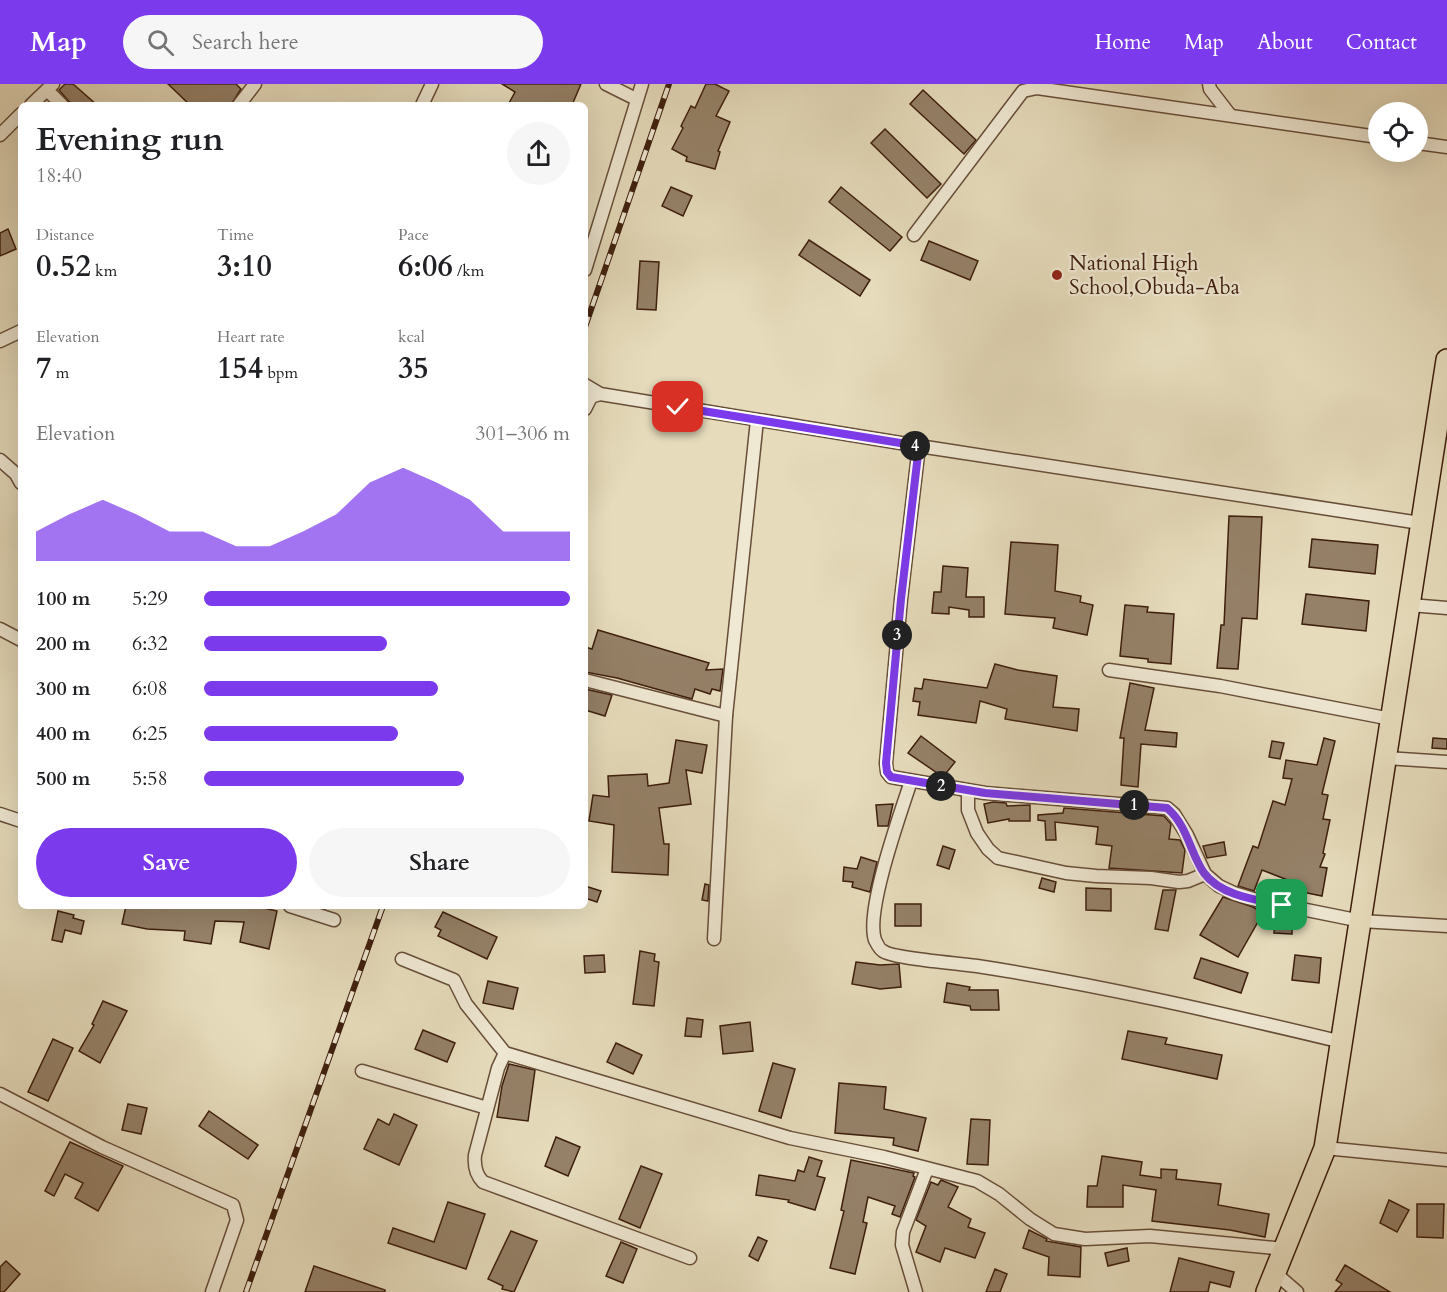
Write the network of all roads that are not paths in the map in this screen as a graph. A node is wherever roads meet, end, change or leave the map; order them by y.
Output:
1 (432, 84) edge
2 (606, 84) edge
3 (642, 84) edge
4 (1209, 84) edge
5 (251, 86) edge
6 (50, 87) edge
7 (636, 99) junction
8 (34, 102) edge
9 (60, 102) edge
10 (240, 102) edge
11 (423, 102) edge
12 (1230, 115) junction
13 (18, 117) edge
14 (0, 135) edge
15 (1368, 136) edge
16 (1428, 144) edge
17 (1447, 147) edge
18 (914, 235) dead end
19 (588, 260) edge
20 (18, 332) edge
21 (0, 341) edge
22 (1447, 360) edge
23 (588, 388) edge
24 (600, 394) junction
25 (588, 403) edge
26 (757, 420) junction
27 (919, 446) junction
28 (0, 460) edge
29 (18, 478) edge
30 (1420, 523) junction
31 (1410, 604) junction
32 (1447, 608) edge
33 (0, 629) edge
34 (18, 638) edge
35 (1108, 670) dead end
36 (588, 681) edge
37 (726, 716) junction
38 (1391, 719) junction
39 (1386, 758) junction
40 (1447, 762) edge
41 (911, 781) junction
42 (968, 790) junction
43 (0, 814) edge
44 (18, 820) edge
45 (1205, 874) junction
46 (299, 909) edge
47 (334, 920) dead end
48 (1360, 921) junction
49 (1447, 926) edge
50 (714, 939) dead end
51 (402, 959) dead end
52 (1342, 1042) junction
53 (505, 1053) junction
54 (362, 1071) dead end
55 (0, 1094) edge
56 (487, 1108) junction
57 (1324, 1148) junction
58 (1447, 1160) edge
59 (927, 1169) junction
60 (1284, 1249) junction
61 (690, 1258) dead end
62 (1274, 1272) junction
63 (212, 1292) edge
64 (916, 1292) edge
65 (1267, 1292) edge
66 (1298, 1292) edge

1 - 11 street
2 - 7 street
3 - 7 street
4 - 12 street
5 - 10 street
6 - 8 street
6 - 9 street
7 - 19 street
12 - 15 street
12 - 18 street
13 - 14 street
16 - 17 street
20 - 21 street
22 - 30 highway
23 - 24 street
24 - 25 street
24 - 26 street
26 - 27 street
26 - 37 street
27 - 30 street
27 - 41 street
28 - 29 street
30 - 31 highway
31 - 32 street
31 - 38 highway
33 - 34 street
35 - 38 street
36 - 37 street
37 - 50 street
38 - 39 highway
39 - 40 street
39 - 48 highway
41 - 42 street
41 - 52 street
42 - 45 street
42 - 45 street
43 - 44 street
45 - 48 street
46 - 47 street
48 - 49 street
48 - 52 highway
51 - 53 street
52 - 57 highway
53 - 56 street
53 - 59 street
54 - 56 street
55 - 63 street
56 - 61 street
57 - 58 street
57 - 60 highway
59 - 60 street
59 - 64 street
60 - 62 highway
62 - 65 highway
62 - 66 street

